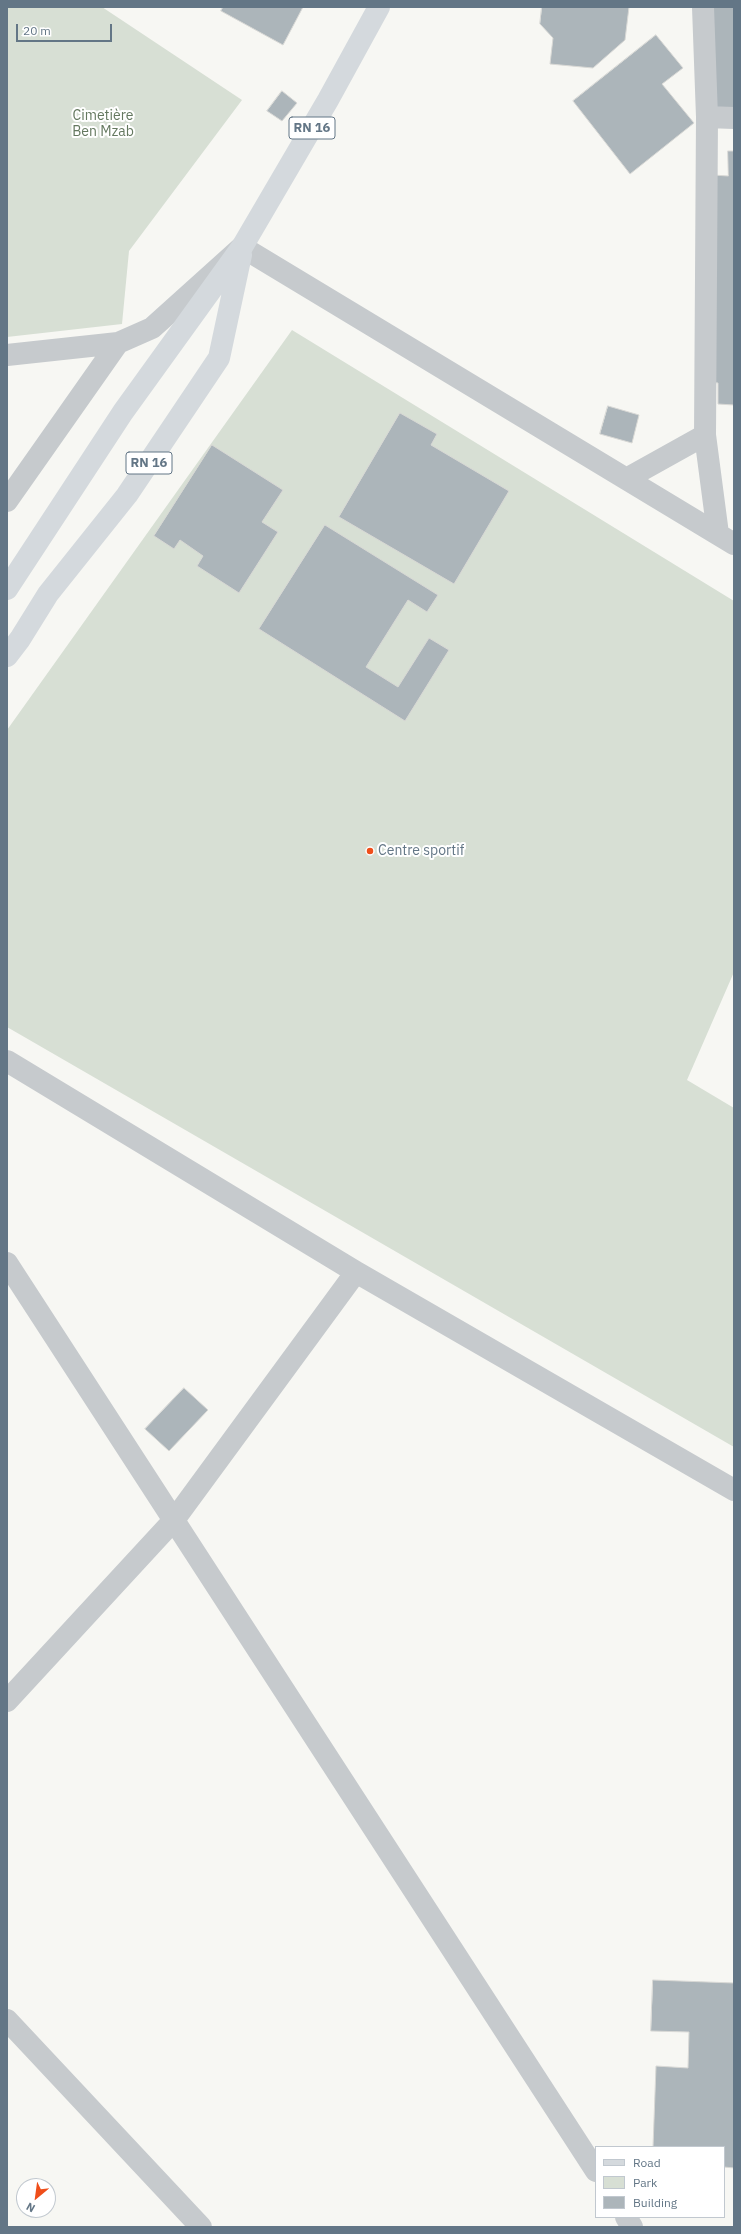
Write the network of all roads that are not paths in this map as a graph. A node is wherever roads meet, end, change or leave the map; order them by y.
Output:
1 (379, 7) edge
2 (703, 7) edge
3 (707, 117) junction
4 (734, 118) edge
5 (242, 247) junction
6 (118, 344) junction
7 (7, 355) edge
8 (705, 435) junction
9 (626, 479) junction
10 (7, 501) edge
11 (726, 539) edge
12 (7, 589) edge
13 (7, 656) edge
14 (7, 1061) edge
15 (7, 1262) edge
16 (356, 1272) junction
17 (734, 1490) edge
18 (174, 1520) junction
19 (7, 1701) edge
20 (7, 2020) edge
21 (595, 2169) edge
22 (627, 2218) edge
23 (201, 2227) edge
24 (632, 2227) edge

1 - 5 main road, RN 16
2 - 3 street
3 - 4 street
3 - 8 street
5 - 6 street
5 - 9 street
5 - 12 main road, RN 16
5 - 13 main road, RN 16
6 - 7 street
6 - 10 street
8 - 9 street
8 - 11 street
9 - 11 street
14 - 16 street
15 - 18 street
16 - 17 street
16 - 18 street
18 - 19 street
18 - 21 street
20 - 23 street
22 - 24 street

